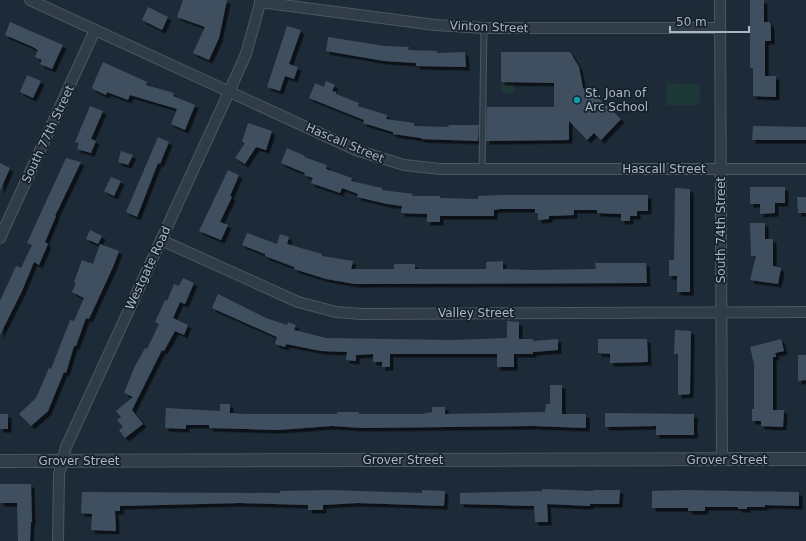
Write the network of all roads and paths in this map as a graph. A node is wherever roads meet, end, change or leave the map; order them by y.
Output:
1 (30, 0) edge
2 (720, 0) edge
3 (260, 1) edge
4 (484, 28) junction
5 (720, 28) junction
6 (95, 30) junction
7 (229, 92) junction
8 (482, 169) junction
9 (721, 169) junction
10 (806, 169) edge
11 (0, 212) edge
12 (10, 217) junction
13 (0, 238) edge
14 (161, 240) junction
15 (721, 312) junction
16 (806, 312) edge
17 (806, 459) edge
18 (722, 460) junction
19 (0, 461) edge
20 (62, 461) junction
21 (58, 541) edge

1 - 6 street, Hascall Street
2 - 5 street, South 74th Street
3 - 4 street, Vinton Street
3 - 7 street, Westgate Road
4 - 5 street, Vinton Street
4 - 8 lane
5 - 9 street, South 74th Street
6 - 7 street, Hascall Street
6 - 12 street, South 77th Street
7 - 8 street, Hascall Street
7 - 14 street, Westgate Road
8 - 9 street, Hascall Street
9 - 10 street, Hascall Street
9 - 15 street, South 74th Street
11 - 12 street
12 - 13 street, South 77th Street
14 - 15 street, Valley Street
14 - 20 street, Westgate Road
15 - 16 street, Valley Street
15 - 18 street, South 74th Street
17 - 18 street, Grover Street
18 - 20 street, Grover Street
19 - 20 street, Grover Street
20 - 21 street, Westgate Road

